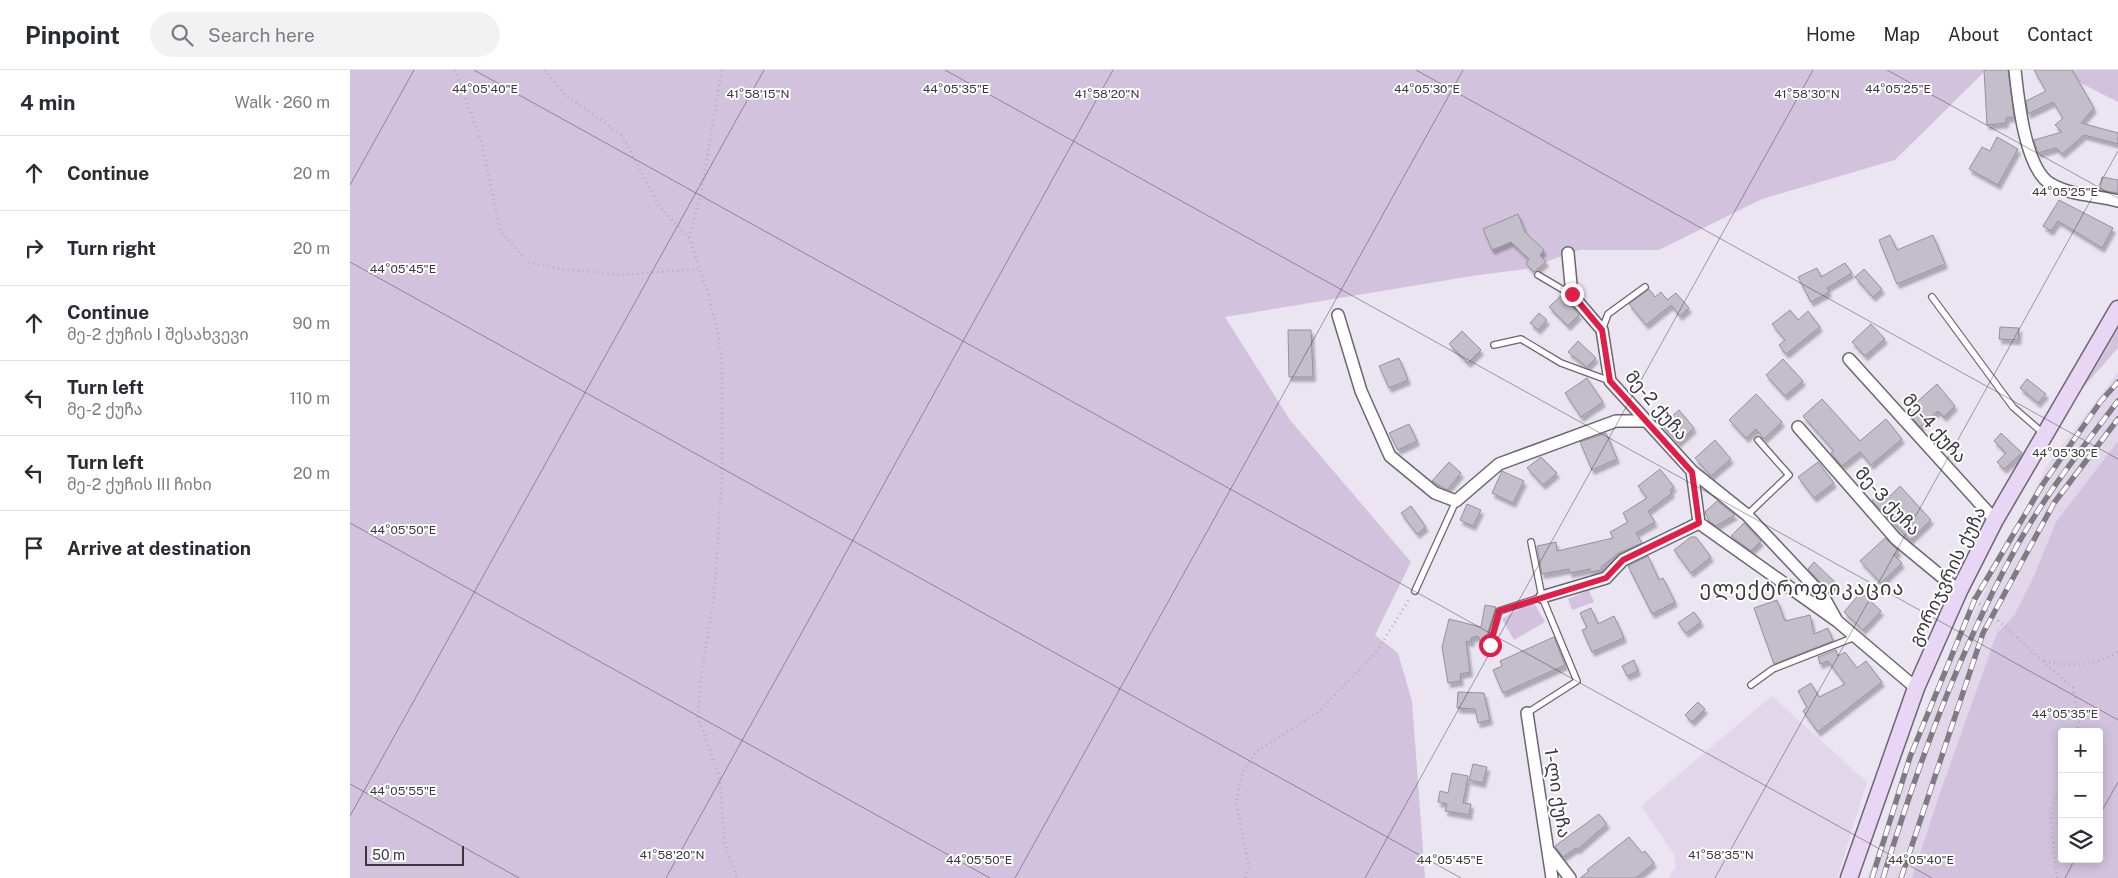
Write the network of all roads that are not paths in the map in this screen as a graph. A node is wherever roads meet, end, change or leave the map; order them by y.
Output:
1 (2015, 70) edge
2 (2118, 201) edge
3 (1568, 253) dead end
4 (1538, 275) dead end
5 (1645, 288) dead end
6 (1572, 294) junction
7 (1932, 297) dead end
8 (2118, 309) edge
9 (1338, 314) dead end
10 (1602, 330) junction
11 (1494, 345) dead end
12 (1849, 360) dead end
13 (1610, 381) junction
14 (1646, 421) junction
15 (1798, 427) dead end
16 (2045, 434) junction
17 (1758, 440) dead end
18 (1692, 472) junction
19 (1456, 501) junction
20 (1746, 515) junction
21 (1995, 520) junction
22 (1699, 523) junction
23 (1531, 542) dead end
24 (1415, 591) road end
25 (1959, 591) junction
26 (1542, 597) junction
27 (1837, 621) junction
28 (1855, 637) junction
29 (1490, 645) dead end
30 (1751, 685) dead end
31 (1916, 688) junction
32 (1527, 713) joint
33 (1549, 851) junction
34 (1552, 878) edge
35 (1570, 878) edge
36 (1848, 878) edge

1 - 2 street
3 - 6 street
4 - 6 lane
5 - 10 lane
6 - 10 street
7 - 16 lane
8 - 16 main road, გორიჯვრის ქუჩა
9 - 19 street
10 - 13 street, მე-2 ქუჩა
11 - 13 lane
12 - 21 street, მე-4 ქუჩა
13 - 14 street, მე-2 ქუჩა
14 - 18 street, მე-2 ქუჩა
14 - 19 street
15 - 25 street, მე-3 ქუჩა
16 - 21 main road, გორიჯვრის ქუჩა
17 - 20 lane
18 - 20 street, მე-2 ქუჩა
18 - 22 street
19 - 24 lane
20 - 27 street, მე-2 ქუჩა
21 - 25 main road, გორიჯვრის ქუჩა
22 - 26 street
22 - 27 street, მე-2 ქუჩა
23 - 26 lane
25 - 31 main road, გორიჯვრის ქუჩა
26 - 29 lane
26 - 32 lane
27 - 28 street, მე-2 ქუჩა
28 - 30 lane
28 - 31 street, მე-2 ქუჩა
31 - 36 main road, გორიჯვრის ქუჩა
32 - 33 street, 1-ლი ქუჩა
33 - 34 street, 1-ლი ქუჩა
33 - 35 street

